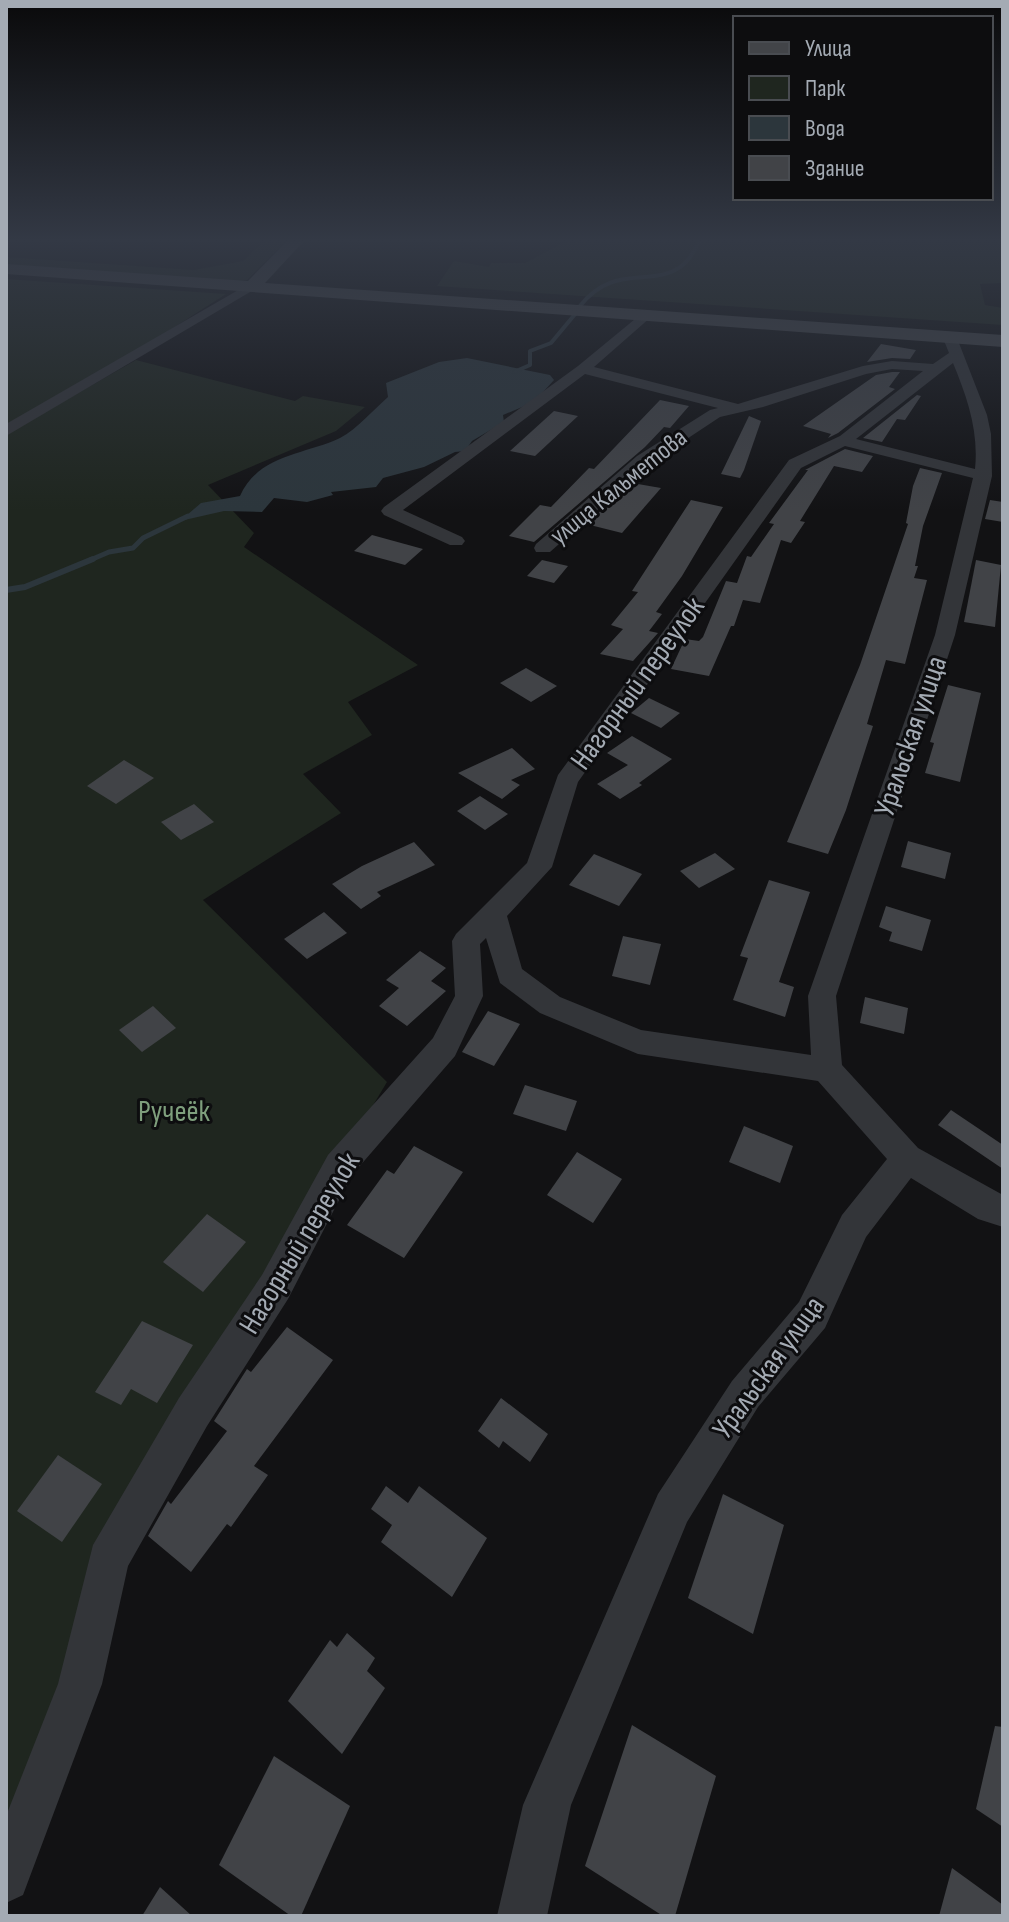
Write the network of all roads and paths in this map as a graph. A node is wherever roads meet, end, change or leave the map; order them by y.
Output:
1 (176, 332) edge
2 (626, 332) edge
3 (783, 332) edge
4 (1003, 341) edge
5 (947, 353) junction
6 (583, 369) junction
7 (737, 408) junction
8 (6, 431) edge
9 (844, 441) junction
10 (991, 477) edge
11 (456, 541) dead end
12 (543, 548) dead end
13 (494, 916) junction
14 (827, 1070) junction
15 (907, 1158) junction
16 (1003, 1211) edge
17 (6, 1878) edge
18 (522, 1916) edge

1 - 8 street
2 - 6 street
3 - 5 main road
4 - 5 main road
5 - 7 street, улица Кальметова
5 - 9 street, Нагорный переулок
5 - 10 street, Уральская улица
6 - 7 street, улица Кальметова
6 - 11 street
7 - 12 street, улица Кальметова
9 - 10 street
9 - 13 street, Нагорный переулок
10 - 14 street, Уральская улица
13 - 14 street
13 - 17 street, Нагорный переулок
14 - 15 street
15 - 16 street
15 - 18 street, Уральская улица

